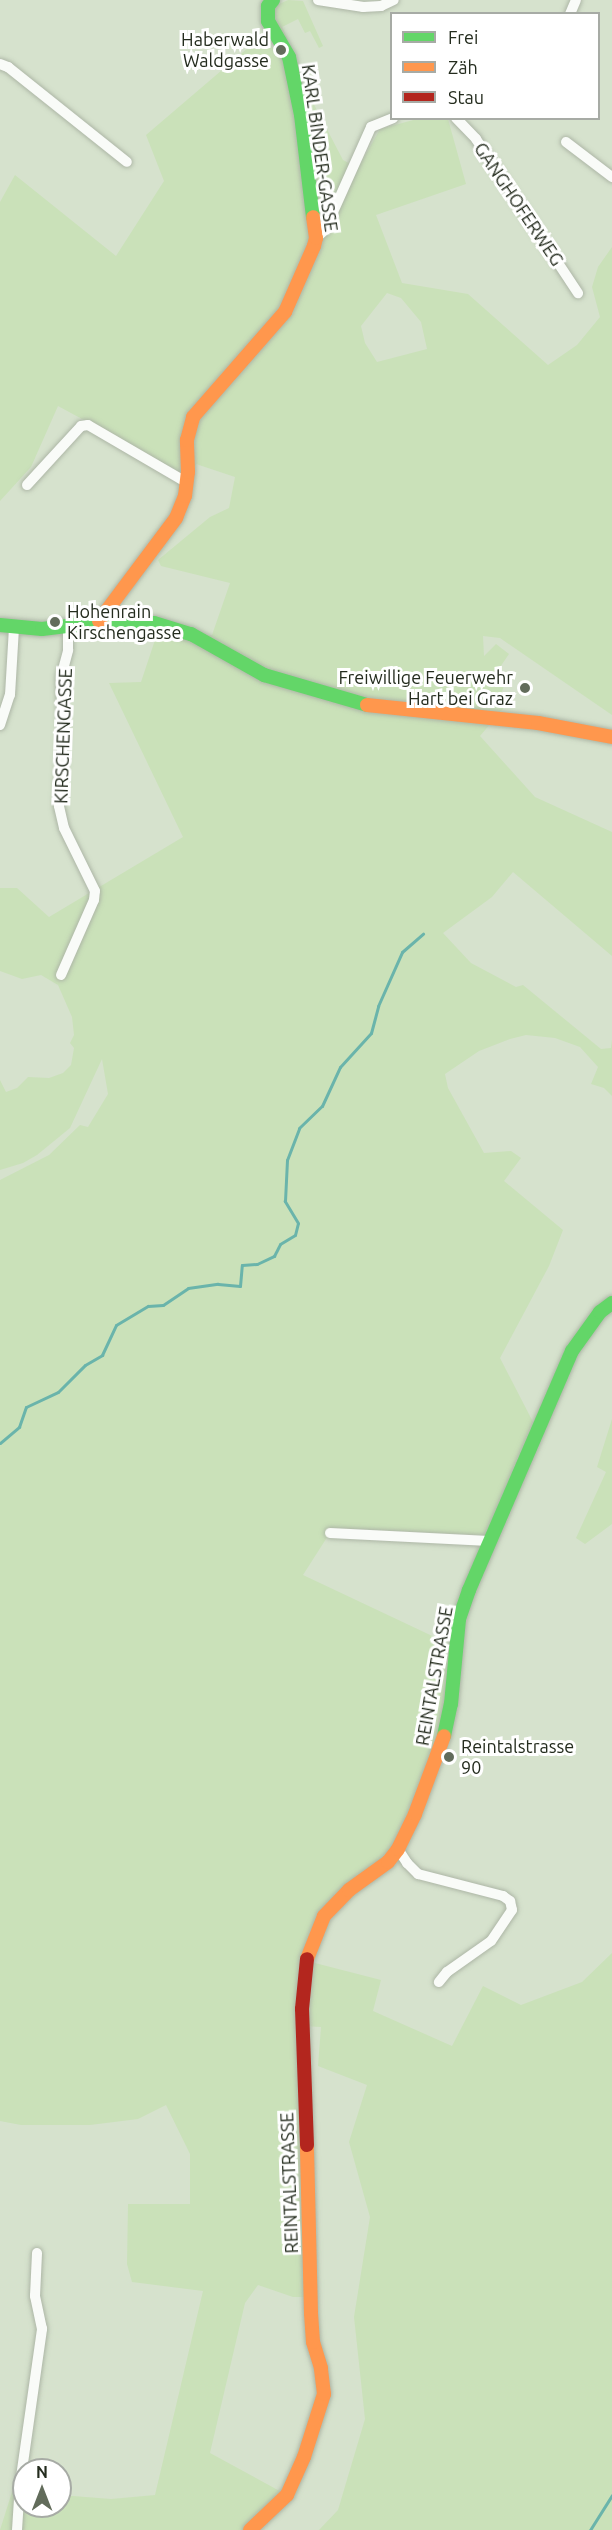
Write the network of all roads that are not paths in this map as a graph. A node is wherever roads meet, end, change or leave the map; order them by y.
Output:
1 (318, 0) edge
2 (394, 0) edge
3 (266, 2) edge
4 (0, 64) edge
5 (390, 119) edge
6 (458, 120) edge
7 (566, 142) dead end
8 (127, 162) dead end
9 (612, 177) edge
10 (316, 238) junction
11 (578, 293) dead end
12 (186, 482) junction
13 (27, 485) dead end
14 (99, 621) junction
15 (7, 626) edge
16 (68, 627) junction
17 (0, 725) edge
18 (612, 738) edge
19 (61, 975) dead end
20 (612, 1302) edge
21 (330, 1533) dead end
22 (489, 1541) junction
23 (398, 1849) junction
24 (439, 1982) dead end
25 (37, 2253) dead end
26 (17, 2530) edge
27 (250, 2530) edge

1 - 2 street
3 - 10 street, KARL BINDER-GASSE
4 - 8 street
5 - 10 street
6 - 11 street, GANGHOFERWEG
7 - 9 street
10 - 12 street, KARL BINDER-GASSE
12 - 13 street
12 - 14 street, KARL BINDER-GASSE
14 - 16 street
14 - 18 street
15 - 16 street
15 - 17 street
16 - 19 street, KIRSCHENGASSE
20 - 22 street, REINTALSTRASSE
21 - 22 street
22 - 23 street, REINTALSTRASSE
23 - 24 street
23 - 27 street, REINTALSTRASSE
25 - 26 street

